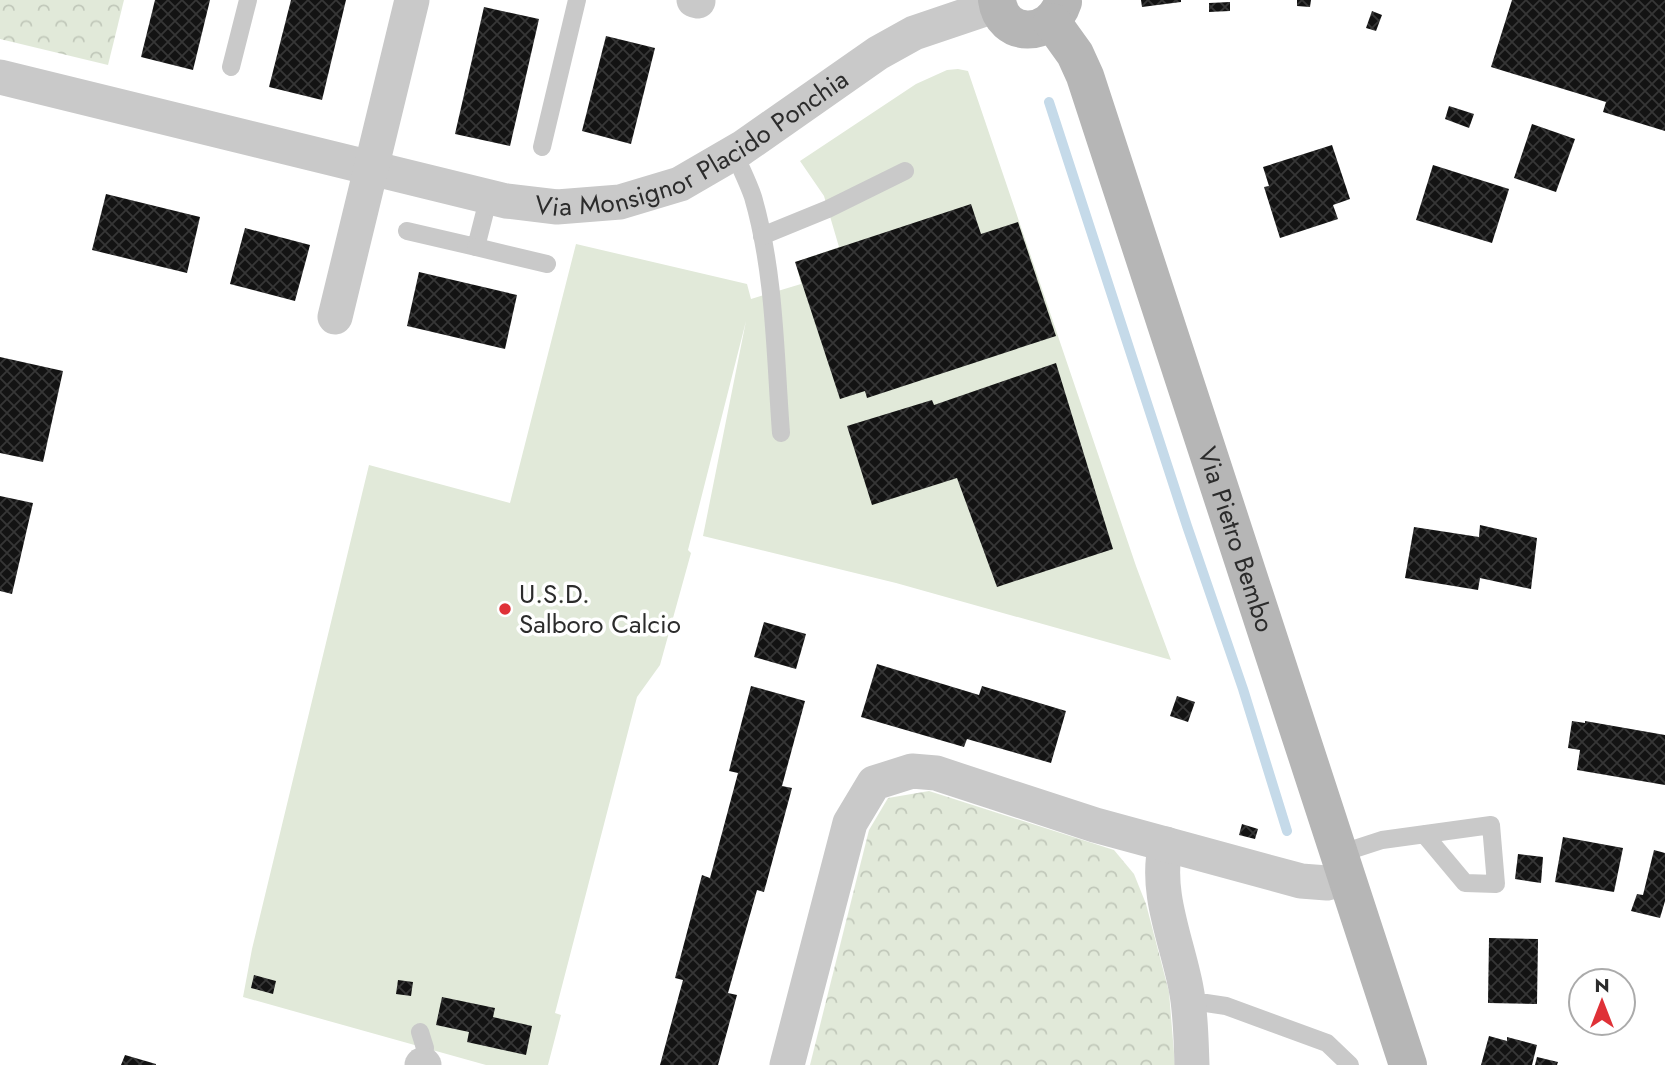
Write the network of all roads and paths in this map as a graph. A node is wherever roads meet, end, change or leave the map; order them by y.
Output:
1 (248, 0) edge
2 (412, 0) edge
3 (577, 0) edge
4 (997, 3) edge
5 (1058, 11) edge
6 (232, 67) dead end
7 (0, 77) edge
8 (542, 147) dead end
9 (734, 152) junction
10 (371, 166) junction
11 (905, 171) dead end
12 (489, 196) junction
13 (407, 230) dead end
14 (762, 236) junction
15 (476, 247) junction
16 (547, 264) dead end
17 (335, 317) dead end
18 (781, 433) dead end
19 (1424, 834) junction
20 (1166, 844) junction
21 (1343, 866) junction
22 (1189, 1005) junction
23 (787, 1065) edge
24 (1192, 1065) edge
25 (1350, 1065) edge
26 (1408, 1065) edge

1 - 6 lane
2 - 10 street
3 - 8 lane, Via Monsignor Placido Ponchia
4 - 5 main road, Via Pietro Bembo
4 - 9 street, Via Monsignor Placido Ponchia
5 - 21 main road, Via Pietro Bembo
7 - 10 street, Via Monsignor Placido Ponchia
9 - 12 street, Via Monsignor Placido Ponchia
9 - 14 lane
10 - 12 street, Via Monsignor Placido Ponchia
10 - 17 street
11 - 14 lane
12 - 15 lane
13 - 15 lane
14 - 18 lane
15 - 16 lane
19 - 19 lane
19 - 21 lane
20 - 21 street
20 - 22 street
20 - 23 street
21 - 26 main road, Via Pietro Bembo
22 - 24 street
22 - 25 lane

